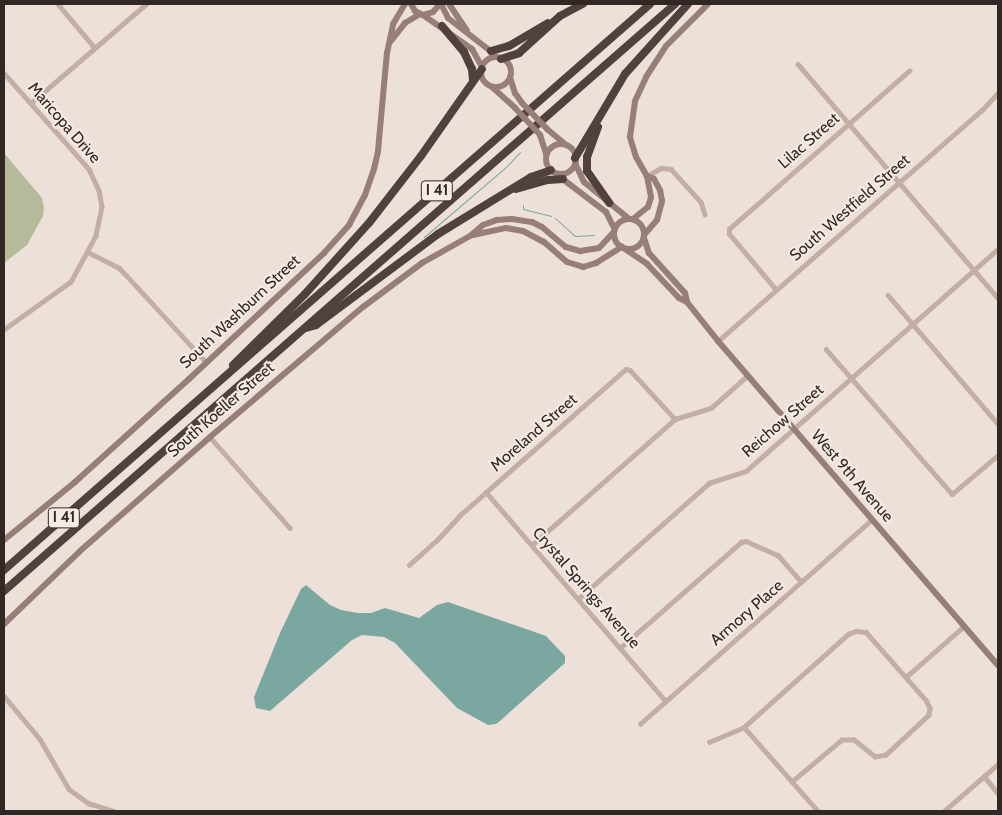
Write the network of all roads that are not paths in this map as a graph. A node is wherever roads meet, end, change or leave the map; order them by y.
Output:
1 (58, 4) edge
2 (146, 4) edge
3 (405, 4) edge
4 (411, 4) edge
5 (440, 4) edge
6 (449, 4) edge
7 (583, 4) edge
8 (650, 4) edge
9 (675, 4) edge
10 (688, 4) edge
11 (708, 4) edge
12 (421, 14) junction
13 (560, 16) junction
14 (442, 26) junction
15 (471, 36) junction
16 (390, 42) junction
17 (95, 48) junction
18 (491, 50) junction
19 (500, 58) junction
20 (798, 64) dead end
21 (482, 68) junction
22 (909, 71) dead end
23 (4, 73) edge
24 (510, 77) junction
25 (473, 80) junction
26 (490, 86) junction
27 (998, 93) edge
28 (31, 103) junction
29 (605, 106) junction
30 (849, 123) junction
31 (566, 145) junction
32 (546, 154) junction
33 (575, 160) junction
34 (554, 171) junction
35 (648, 176) junction
36 (563, 179) junction
37 (898, 182) junction
38 (507, 192) junction
39 (609, 203) junction
40 (705, 214) dead end
41 (630, 218) junction
42 (614, 230) junction
43 (470, 236) junction
44 (644, 236) junction
45 (624, 248) junction
46 (998, 249) edge
47 (88, 252) junction
48 (974, 270) junction
49 (776, 290) junction
50 (888, 295) dead end
51 (998, 298) edge
52 (687, 302) junction
53 (913, 324) junction
54 (304, 328) junction
55 (4, 330) edge
56 (718, 341) junction
57 (826, 349) dead end
58 (206, 362) junction
59 (747, 376) junction
60 (223, 378) junction
61 (851, 378) junction
62 (675, 419) junction
63 (998, 424) edge
64 (793, 429) junction
65 (210, 437) junction
66 (998, 455) edge
67 (486, 492) junction
68 (871, 520) junction
69 (290, 528) dead end
70 (4, 540) edge
71 (532, 545) junction
72 (409, 565) dead end
73 (4, 570) edge
74 (801, 582) junction
75 (4, 591) edge
76 (578, 599) junction
77 (4, 624) edge
78 (964, 626) junction
79 (620, 648) junction
80 (998, 666) edge
81 (906, 676) junction
82 (4, 696) edge
83 (666, 701) junction
84 (640, 724) dead end
85 (744, 727) junction
86 (709, 742) dead end
87 (998, 764) edge
88 (984, 776) junction
89 (792, 782) junction
90 (998, 794) edge
91 (115, 811) edge
92 (818, 811) edge
93 (944, 811) edge

1 - 17 street
2 - 17 street
3 - 16 street, South Washburn Street
4 - 12 street
5 - 12 street
5 - 15 street
6 - 15 street
7 - 13 highway
8 - 60 highway, I 41
9 - 54 highway, I 41
10 - 29 highway
11 - 35 street
12 - 14 street
12 - 16 street
13 - 18 highway
13 - 19 highway
14 - 21 street
14 - 25 highway
15 - 18 street
16 - 58 street, South Washburn Street
17 - 28 street
18 - 19 street
19 - 21 street
19 - 24 street
20 - 30 street
21 - 25 highway
21 - 26 street
22 - 30 street, Lilac Street
23 - 28 street, Maricopa Drive
24 - 26 street
24 - 31 street, bridge
25 - 60 highway
26 - 32 street, bridge
27 - 37 street, South Westfield Street
28 - 47 street, Maricopa Drive
29 - 33 highway
29 - 39 highway
30 - 37 street
30 - 49 street, Lilac Street
31 - 32 street
31 - 33 street
32 - 34 street
33 - 34 street
33 - 39 street
34 - 36 street
34 - 38 highway
35 - 40 street
35 - 41 street
35 - 44 street
36 - 38 highway
36 - 42 street
37 - 48 street
37 - 49 street, South Westfield Street
38 - 54 highway
39 - 41 street
41 - 42 street
41 - 44 street
42 - 43 street, South Koeller Street
42 - 45 street
43 - 45 street, South Koeller Street
43 - 65 street, South Koeller Street
44 - 45 street
44 - 52 street, West 9th Avenue
45 - 52 street, West 9th Avenue
46 - 48 street, Reichow Street
47 - 55 street, Maricopa Drive
47 - 58 street
48 - 51 street
48 - 53 street, Reichow Street
49 - 56 street, South Westfield Street
50 - 53 street
52 - 56 street, West 9th Avenue
53 - 61 street, Reichow Street
53 - 63 street
54 - 75 highway, I 41
56 - 59 street, West 9th Avenue
57 - 61 street
58 - 70 street, South Washburn Street
59 - 62 street
59 - 64 street, West 9th Avenue
60 - 73 highway, I 41
61 - 64 street, Reichow Street
61 - 66 street
62 - 67 street, Moreland Street
62 - 71 street
64 - 68 street, West 9th Avenue
64 - 76 street, Reichow Street
65 - 69 street
65 - 77 street, South Koeller Street
67 - 71 street, Crystal Springs Avenue
67 - 72 street, Moreland Street
68 - 74 street, Armory Place
68 - 78 street, West 9th Avenue
71 - 76 street, Crystal Springs Avenue
74 - 79 street
74 - 83 street, Armory Place
76 - 79 street, Crystal Springs Avenue
78 - 80 street, West 9th Avenue
78 - 81 street
79 - 83 street, Crystal Springs Avenue
81 - 85 street
81 - 89 street
82 - 91 street
83 - 84 street, Armory Place
85 - 86 street
85 - 89 street
87 - 88 street
88 - 90 street
88 - 93 street
89 - 92 street

